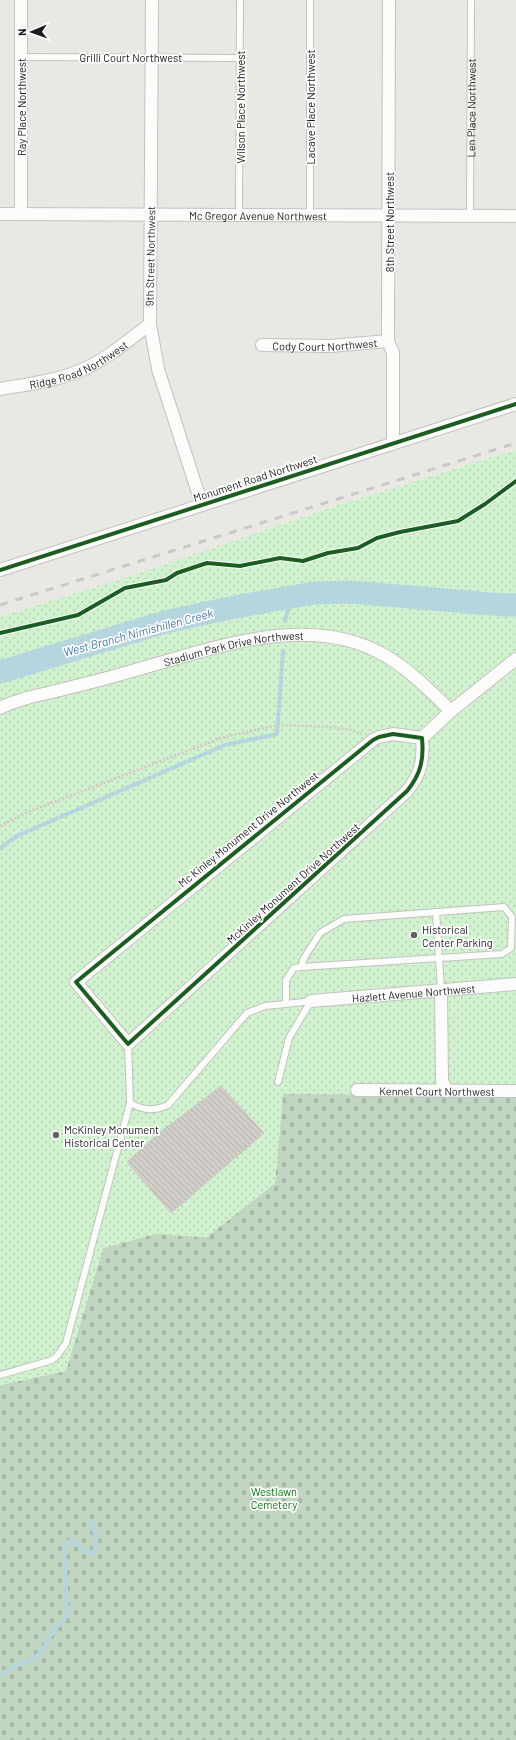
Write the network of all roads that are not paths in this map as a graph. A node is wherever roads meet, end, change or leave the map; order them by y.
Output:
1 (21, 0) edge
2 (152, 0) edge
3 (240, 0) edge
4 (310, 0) edge
5 (389, 0) edge
6 (470, 0) edge
7 (21, 57) junction
8 (151, 57) junction
9 (240, 58) junction
10 (0, 214) edge
11 (21, 214) junction
12 (151, 214) junction
13 (239, 214) junction
14 (310, 215) junction
15 (389, 215) junction
16 (470, 216) junction
17 (516, 216) edge
18 (150, 324) junction
19 (388, 341) junction
20 (262, 345) dead end
21 (0, 389) edge
22 (516, 404) edge
23 (393, 443) junction
24 (202, 505) junction
25 (0, 570) edge
26 (516, 659) edge
27 (0, 708) edge
28 (451, 711) junction
29 (422, 738) junction
30 (436, 912) junction
31 (439, 957) junction
32 (301, 967) junction
33 (516, 984) edge
34 (441, 990) junction
35 (311, 1001) junction
36 (286, 1004) junction
37 (128, 1044) junction
38 (278, 1082) dead end
39 (357, 1090) dead end
40 (516, 1090) edge
41 (446, 1091) junction
42 (130, 1103) junction
43 (0, 1375) edge

1 - 7 street, Ray Place Northwest
2 - 8 street, 9th Street Northwest
3 - 9 lane, Wilson Place Northwest
4 - 14 lane, Lacave Place Northwest
5 - 15 street, 8th Street Northwest
6 - 16 lane, Len Place Northwest
7 - 8 lane, Grilli Court Northwest
7 - 11 street, Ray Place Northwest
8 - 9 lane, Grilli Court Northwest
8 - 12 street, 9th Street Northwest
9 - 13 lane, Wilson Place Northwest
10 - 11 street, Mc Gregor Avenue Northwest
11 - 12 street, Mc Gregor Avenue Northwest
12 - 13 street, Mc Gregor Avenue Northwest
12 - 18 street, 9th Street Northwest
13 - 14 street, Mc Gregor Avenue Northwest
14 - 15 street, Mc Gregor Avenue Northwest
15 - 16 street, Mc Gregor Avenue Northwest
15 - 19 street, 8th Street Northwest
16 - 17 street, Mc Gregor Avenue Northwest
18 - 21 street, Ridge Road Northwest
18 - 24 street, 9th Street Northwest
19 - 20 street, Cody Court Northwest
19 - 23 street, 8th Street Northwest
22 - 23 street, Monument Road Northwest
23 - 24 street, Monument Road Northwest
24 - 25 street, Monument Road Northwest
26 - 28 street
27 - 28 street, Stadium Park Drive Northwest
28 - 29 street
29 - 37 street, McKinley Monument Drive Northwest
29 - 37 street, Mc Kinley Monument Drive Northwest
30 - 31 lane
30 - 31 lane
30 - 32 lane
31 - 32 lane
31 - 34 lane
32 - 36 lane
33 - 34 street, Hazlett Avenue Northwest
34 - 35 street, Hazlett Avenue Northwest
34 - 41 street
35 - 36 lane
35 - 38 lane
36 - 42 lane
37 - 42 lane
39 - 41 street, Kennet Court Northwest
40 - 41 street, Kennet Court Northwest
42 - 43 lane

